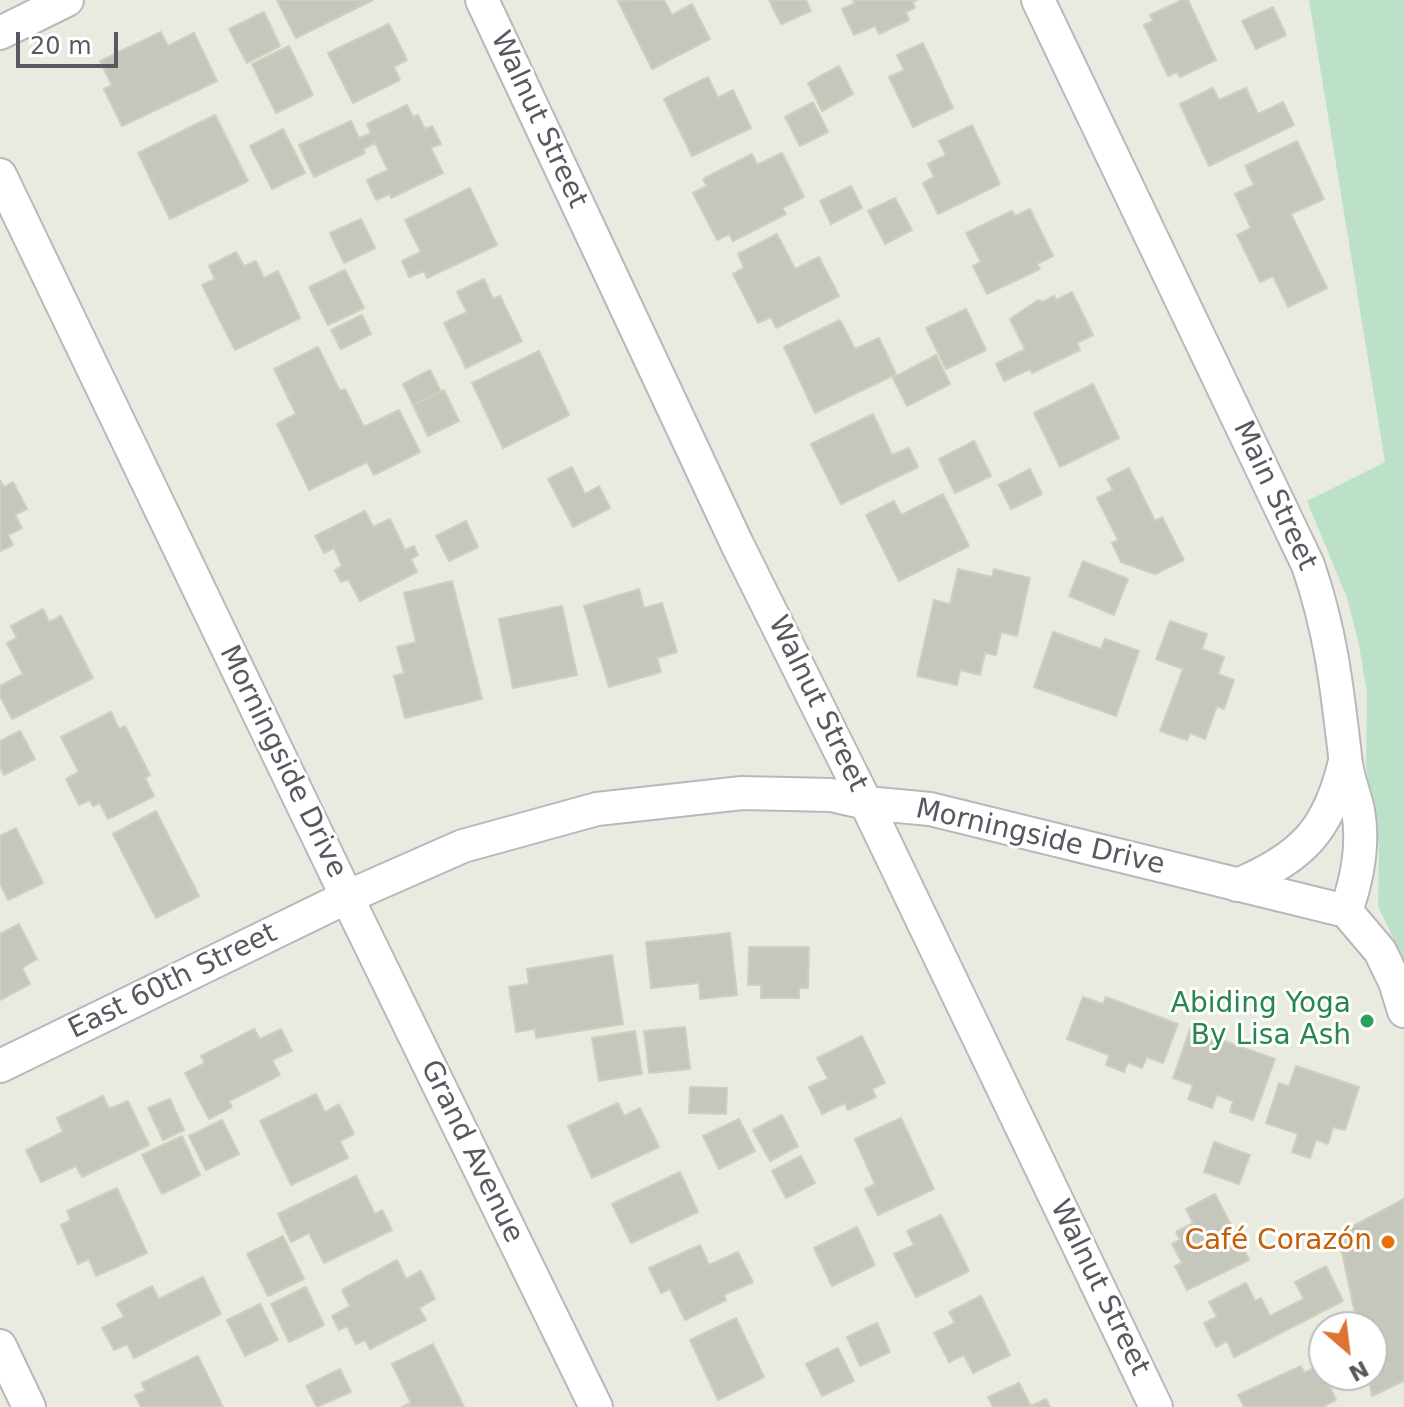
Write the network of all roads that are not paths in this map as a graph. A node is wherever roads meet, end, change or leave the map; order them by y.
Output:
1 (67, 0) edge
2 (482, 0) edge
3 (1038, 0) edge
4 (0, 33) edge
5 (0, 175) edge
6 (1345, 761) junction
7 (866, 803) junction
8 (1237, 885) junction
9 (347, 897) junction
10 (1346, 911) junction
11 (1404, 1011) edge
12 (0, 1066) edge
13 (0, 1346) edge
14 (29, 1407) edge
15 (596, 1407) edge
16 (1156, 1407) edge

1 - 4 street
2 - 7 street, Walnut Street
3 - 6 street, Main Street
5 - 9 street, Morningside Drive
6 - 8 street
6 - 10 street, Main Street
7 - 8 street, Morningside Drive
7 - 9 street, Morningside Drive
7 - 16 street, Walnut Street
8 - 10 street, Morningside Drive
9 - 12 street, East 60th Street
9 - 15 street, Grand Avenue
10 - 11 street
13 - 14 street

